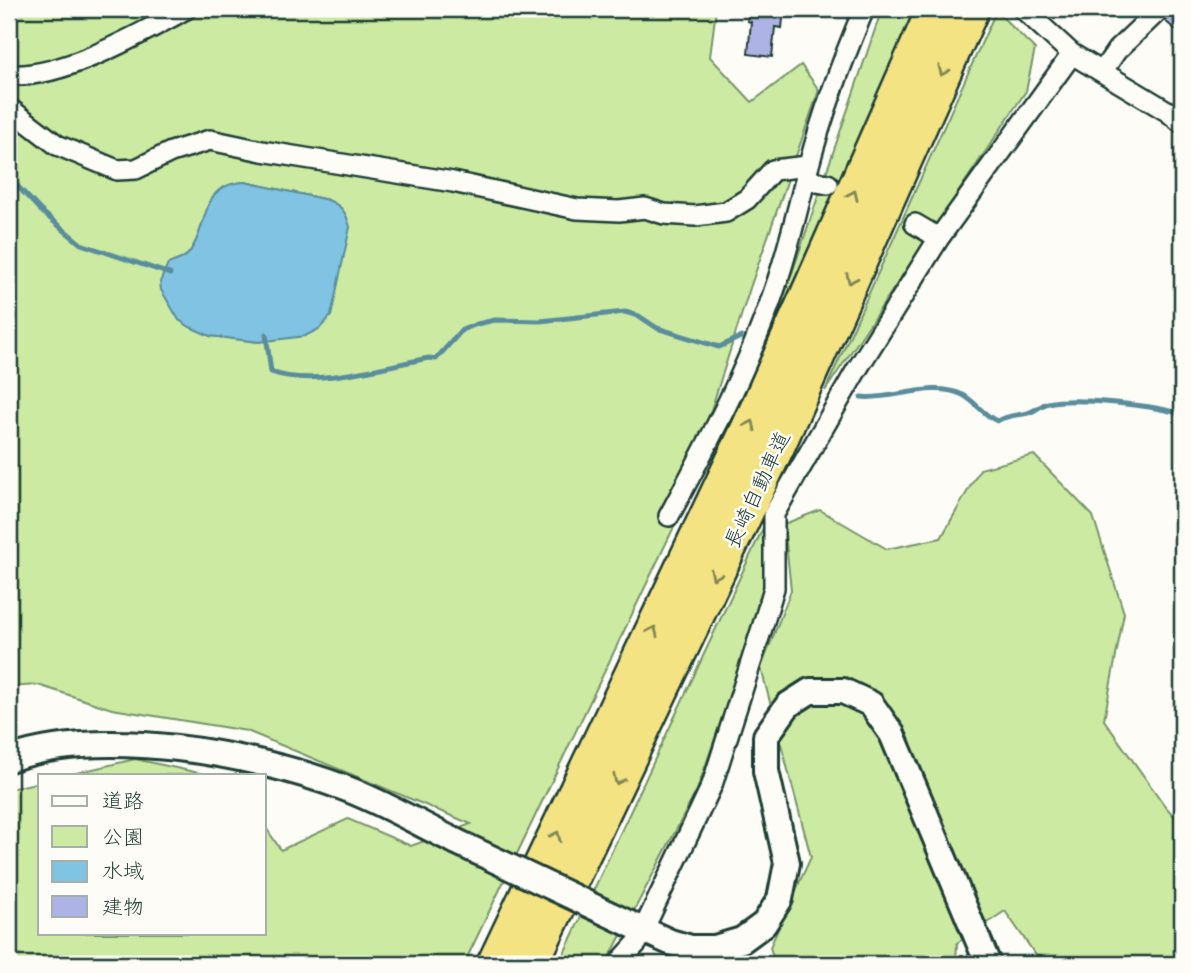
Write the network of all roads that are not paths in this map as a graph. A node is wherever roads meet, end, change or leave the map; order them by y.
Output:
1 (186, 9) edge
2 (864, 9) edge
3 (935, 9) edge
4 (971, 9) edge
5 (1023, 9) edge
6 (1160, 9) edge
7 (1072, 54) junction
8 (1102, 72) junction
9 (9, 75) edge
10 (9, 108) edge
11 (1182, 123) edge
12 (807, 173) junction
13 (828, 184) dead end
14 (915, 223) dead end
15 (939, 238) junction
16 (669, 516) dead end
17 (9, 759) edge
18 (636, 926) junction
19 (688, 956) edge
20 (495, 964) edge
21 (530, 964) edge
22 (618, 964) edge
23 (988, 964) edge

1 - 9 street
2 - 12 street
20 -> 3 highway, 長崎自動車道
4 -> 21 highway, 長崎自動車道
5 - 7 street
6 - 8 street
7 - 8 street
7 - 15 street
8 - 11 street
10 - 12 street
12 - 13 street
12 - 16 street
14 - 15 street
15 - 18 street
17 - 18 street, bridge
18 - 19 street
18 - 22 street
19 - 23 street

